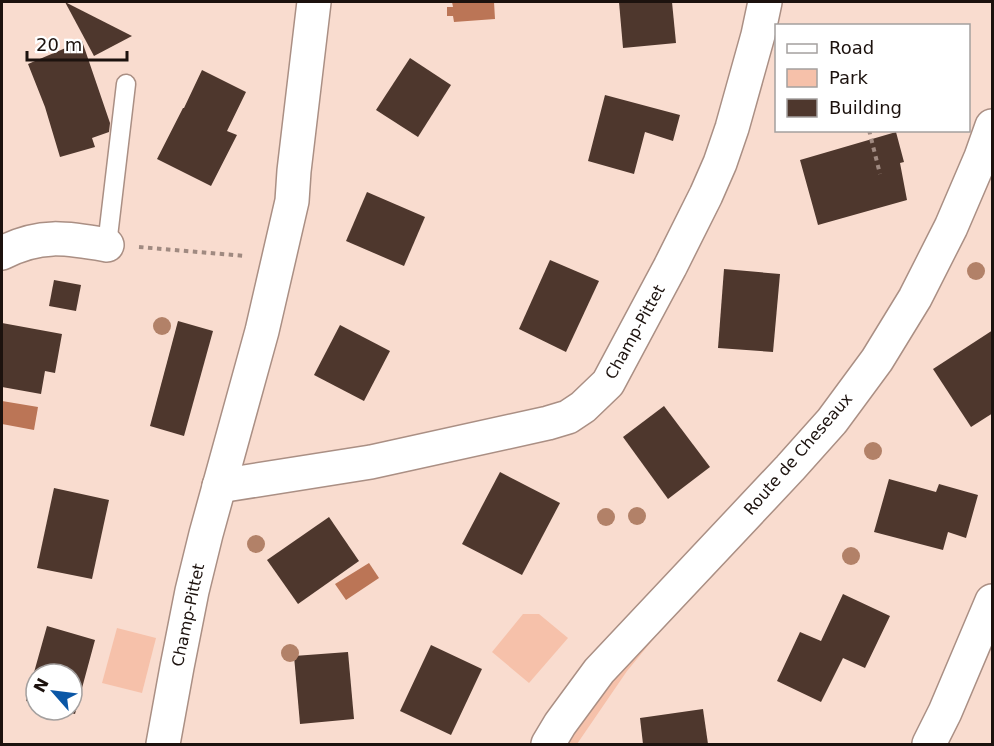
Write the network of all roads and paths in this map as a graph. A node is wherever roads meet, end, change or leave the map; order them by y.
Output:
1 (314, 2) edge
2 (765, 2) edge
3 (126, 84) dead end
4 (993, 126) edge
5 (870, 132) edge
6 (880, 174) dead end
7 (107, 244) junction
8 (2, 253) edge
9 (279, 258) junction
10 (219, 486) junction
11 (993, 601) edge
12 (163, 744) edge
13 (548, 744) edge
14 (929, 744) edge

1 - 9 street, Champ-Pittet
2 - 10 street, Champ-Pittet
3 - 7 lane
4 - 13 street, Route de Cheseaux
5 - 6 path
7 - 8 street
7 - 9 path
9 - 10 street, Champ-Pittet
10 - 12 street, Champ-Pittet
11 - 14 street

